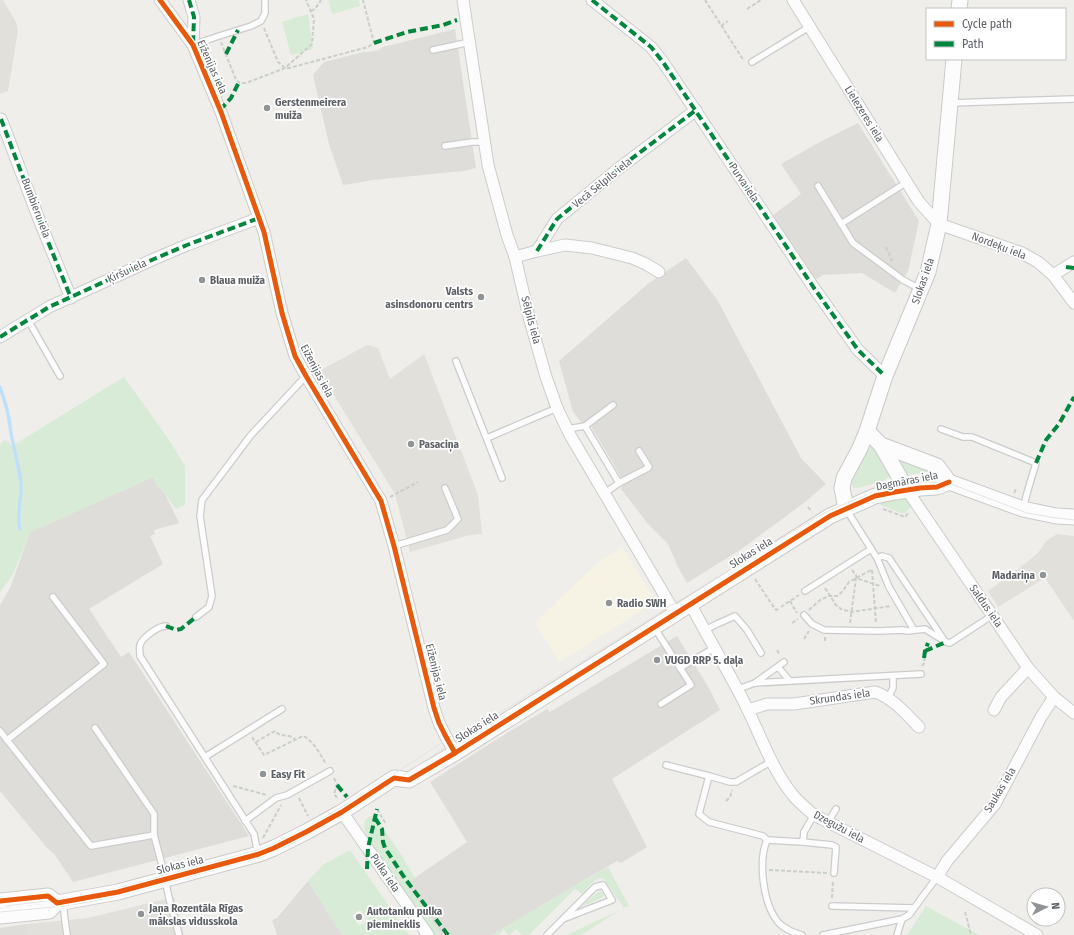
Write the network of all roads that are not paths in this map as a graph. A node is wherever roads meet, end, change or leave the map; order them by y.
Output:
1 (160, 0) edge
2 (189, 0) edge
3 (463, 0) edge
4 (592, 0) edge
5 (793, 0) edge
6 (265, 2) dead end
7 (809, 26) junction
8 (470, 42) junction
9 (193, 45) junction
10 (433, 50) dead end
11 (954, 60) edge
12 (752, 62) dead end
13 (1074, 99) edge
14 (950, 103) junction
15 (696, 110) junction
16 (0, 118) edge
17 (484, 142) junction
18 (445, 146) dead end
19 (907, 182) junction
20 (818, 186) dead end
21 (259, 218) junction
22 (841, 224) junction
23 (939, 224) junction
24 (536, 251) junction
25 (515, 257) junction
26 (1074, 262) edge
27 (660, 272) dead end
28 (1053, 275) junction
29 (921, 290) junction
30 (71, 298) junction
31 (1074, 303) edge
32 (28, 320) junction
33 (0, 337) edge
34 (456, 361) dead end
35 (60, 376) dead end
36 (306, 376) junction
37 (885, 376) junction
38 (613, 405) dead end
39 (557, 408) junction
40 (585, 426) junction
41 (567, 429) junction
42 (941, 429) dead end
43 (867, 431) junction
44 (487, 438) junction
45 (881, 445) junction
46 (639, 451) dead end
47 (502, 478) dead end
48 (949, 482) junction
49 (619, 483) junction
50 (445, 488) dead end
51 (907, 490) junction
52 (605, 493) junction
53 (846, 509) junction
54 (1023, 509) junction
55 (1074, 517) edge
56 (394, 546) junction
57 (871, 549) junction
58 (877, 558) junction
59 (805, 591) road end
60 (53, 597) dead end
61 (690, 603) junction
62 (675, 613) junction
63 (804, 615) road end
64 (992, 615) junction
65 (196, 616) dead end
66 (931, 622) junction
67 (166, 626) dead end
68 (654, 627) junction
69 (925, 629) junction
70 (705, 630) junction
71 (914, 630) junction
72 (946, 642) junction
73 (714, 648) junction
74 (761, 653) dead end
75 (784, 662) dead end
76 (778, 667) junction
77 (680, 668) junction
78 (1028, 668) junction
79 (920, 674) dead end
80 (893, 676) junction
81 (790, 681) junction
82 (755, 683) junction
83 (738, 689) junction
84 (1054, 697) junction
85 (888, 698) junction
86 (661, 704) dead end
87 (282, 709) dead end
88 (748, 710) junction
89 (994, 710) dead end
90 (1074, 713) edge
91 (919, 727) dead end
92 (95, 728) dead end
93 (0, 731) edge
94 (7, 740) junction
95 (455, 752) junction
96 (205, 758) junction
97 (772, 761) junction
98 (666, 765) dead end
99 (330, 771) road end
100 (709, 776) junction
101 (341, 806) junction
102 (836, 809) dead end
103 (814, 815) junction
104 (245, 821) junction
105 (828, 822) junction
106 (154, 835) junction
107 (767, 840) junction
108 (803, 842) junction
109 (260, 848) junction
110 (834, 873) road end
111 (937, 877) junction
112 (164, 879) junction
113 (0, 901) edge
114 (60, 902) junction
115 (832, 906) road end
116 (914, 908) junction
117 (0, 916) edge
118 (563, 919) junction
119 (902, 919) junction
120 (67, 935) edge
121 (178, 935) edge
122 (428, 935) edge
123 (547, 935) edge
124 (802, 935) edge
125 (823, 935) edge
126 (897, 935) edge
127 (1037, 935) edge

1 - 9 street, Eiženijas iela
2 - 9 street
3 - 8 street, Sēlpils iela
4 - 15 street, Purva iela
5 - 7 street, Lielezeres iela
6 - 9 lane
7 - 12 lane
7 - 19 street, Lielezeres iela
8 - 10 lane
8 - 17 street, Sēlpils iela
9 - 21 street, Eiženijas iela
11 - 14 street, Slokas iela
13 - 14 lane
14 - 23 street, Slokas iela
15 - 24 street, Vecā Sēlpils iela
15 - 37 street, Purva iela
16 - 30 street, Bumbieru iela
17 - 18 lane
17 - 25 street, Sēlpils iela
19 - 22 lane
19 - 23 street, Lielezeres iela
20 - 22 lane
21 - 30 street, Ķiršu iela
21 - 36 street, Eiženijas iela
22 - 29 lane
23 - 28 street, Nordeķu iela
23 - 29 street, Slokas iela
24 - 25 street
24 - 27 street
25 - 39 street, Sēlpils iela
26 - 28 street
28 - 31 street, Nordeķu iela
29 - 37 street, Slokas iela
30 - 32 street, Ķiršu iela
32 - 33 street, Ķiršu iela
32 - 35 lane
34 - 44 lane
36 - 56 street, Eiženijas iela
36 - 65 lane
37 - 43 street, Slokas iela
38 - 40 lane
39 - 41 street, Sēlpils iela
39 - 44 lane
40 - 41 lane
40 - 49 lane
41 - 52 street, Sēlpils iela
42 - 54 lane
43 - 45 street, Dagmāras iela
43 - 53 street, Slokas iela
44 - 47 lane
45 - 48 street, Dagmāras iela
45 - 51 street
46 - 49 lane
48 - 51 street, Dagmāras iela
48 - 54 street, Dagmāras iela
49 - 52 lane
50 - 56 lane
51 - 53 street, Dagmāras iela
51 - 64 street, Saldus iela
52 - 62 street, Sēlpils iela
53 - 57 lane
53 - 61 street, Slokas iela
54 - 55 street, Dagmāras iela
56 - 95 street, Eiženijas iela
57 - 58 lane
57 - 59 lane
58 - 66 lane
58 - 71 lane
60 - 94 lane
61 - 62 street, Slokas iela
61 - 70 street, Dzegužu iela
62 - 68 street, Slokas iela
63 - 71 lane
64 - 72 lane
64 - 78 street, Saldus iela
66 - 69 lane
66 - 72 lane
67 - 96 lane
68 - 77 lane
68 - 95 street, Slokas iela
69 - 71 lane
69 - 72 lane
70 - 73 street, Dzegužu iela
70 - 74 lane
73 - 77 lane
73 - 83 street, Dzegužu iela
75 - 76 lane
76 - 81 lane
76 - 82 lane
77 - 86 lane
78 - 84 street, Saldus iela
78 - 89 street
79 - 80 lane
80 - 81 lane
80 - 85 lane
81 - 82 lane
82 - 83 lane
83 - 88 street, Dzegužu iela
84 - 90 street, Saldus iela
84 - 111 street, Saukas iela
85 - 88 street, Skrundas iela
85 - 91 street, Skrundas iela
87 - 96 lane
88 - 97 street, Dzegužu iela
92 - 106 lane
93 - 94 lane
94 - 106 lane
95 - 101 street, Slokas iela
96 - 104 lane
97 - 100 lane
97 - 103 street, Dzegužu iela
98 - 100 lane
99 - 104 lane
100 - 107 lane
101 - 109 street, Slokas iela
101 - 122 street, Pulka iela
102 - 105 lane
103 - 105 street, Dzegužu iela
103 - 108 lane
104 - 109 lane
105 - 111 street, Dzegužu iela
106 - 112 lane
107 - 108 lane
107 - 124 lane
108 - 110 lane
109 - 112 street, Slokas iela
111 - 116 lane
111 - 127 street, Dzegužu iela
112 - 114 street, Slokas iela
112 - 121 lane
113 - 114 street, Slokas iela
114 - 117 street, Slokas iela
114 - 120 lane
115 - 116 lane
116 - 119 lane
118 - 118 lane
118 - 123 lane
119 - 125 lane
119 - 126 lane

